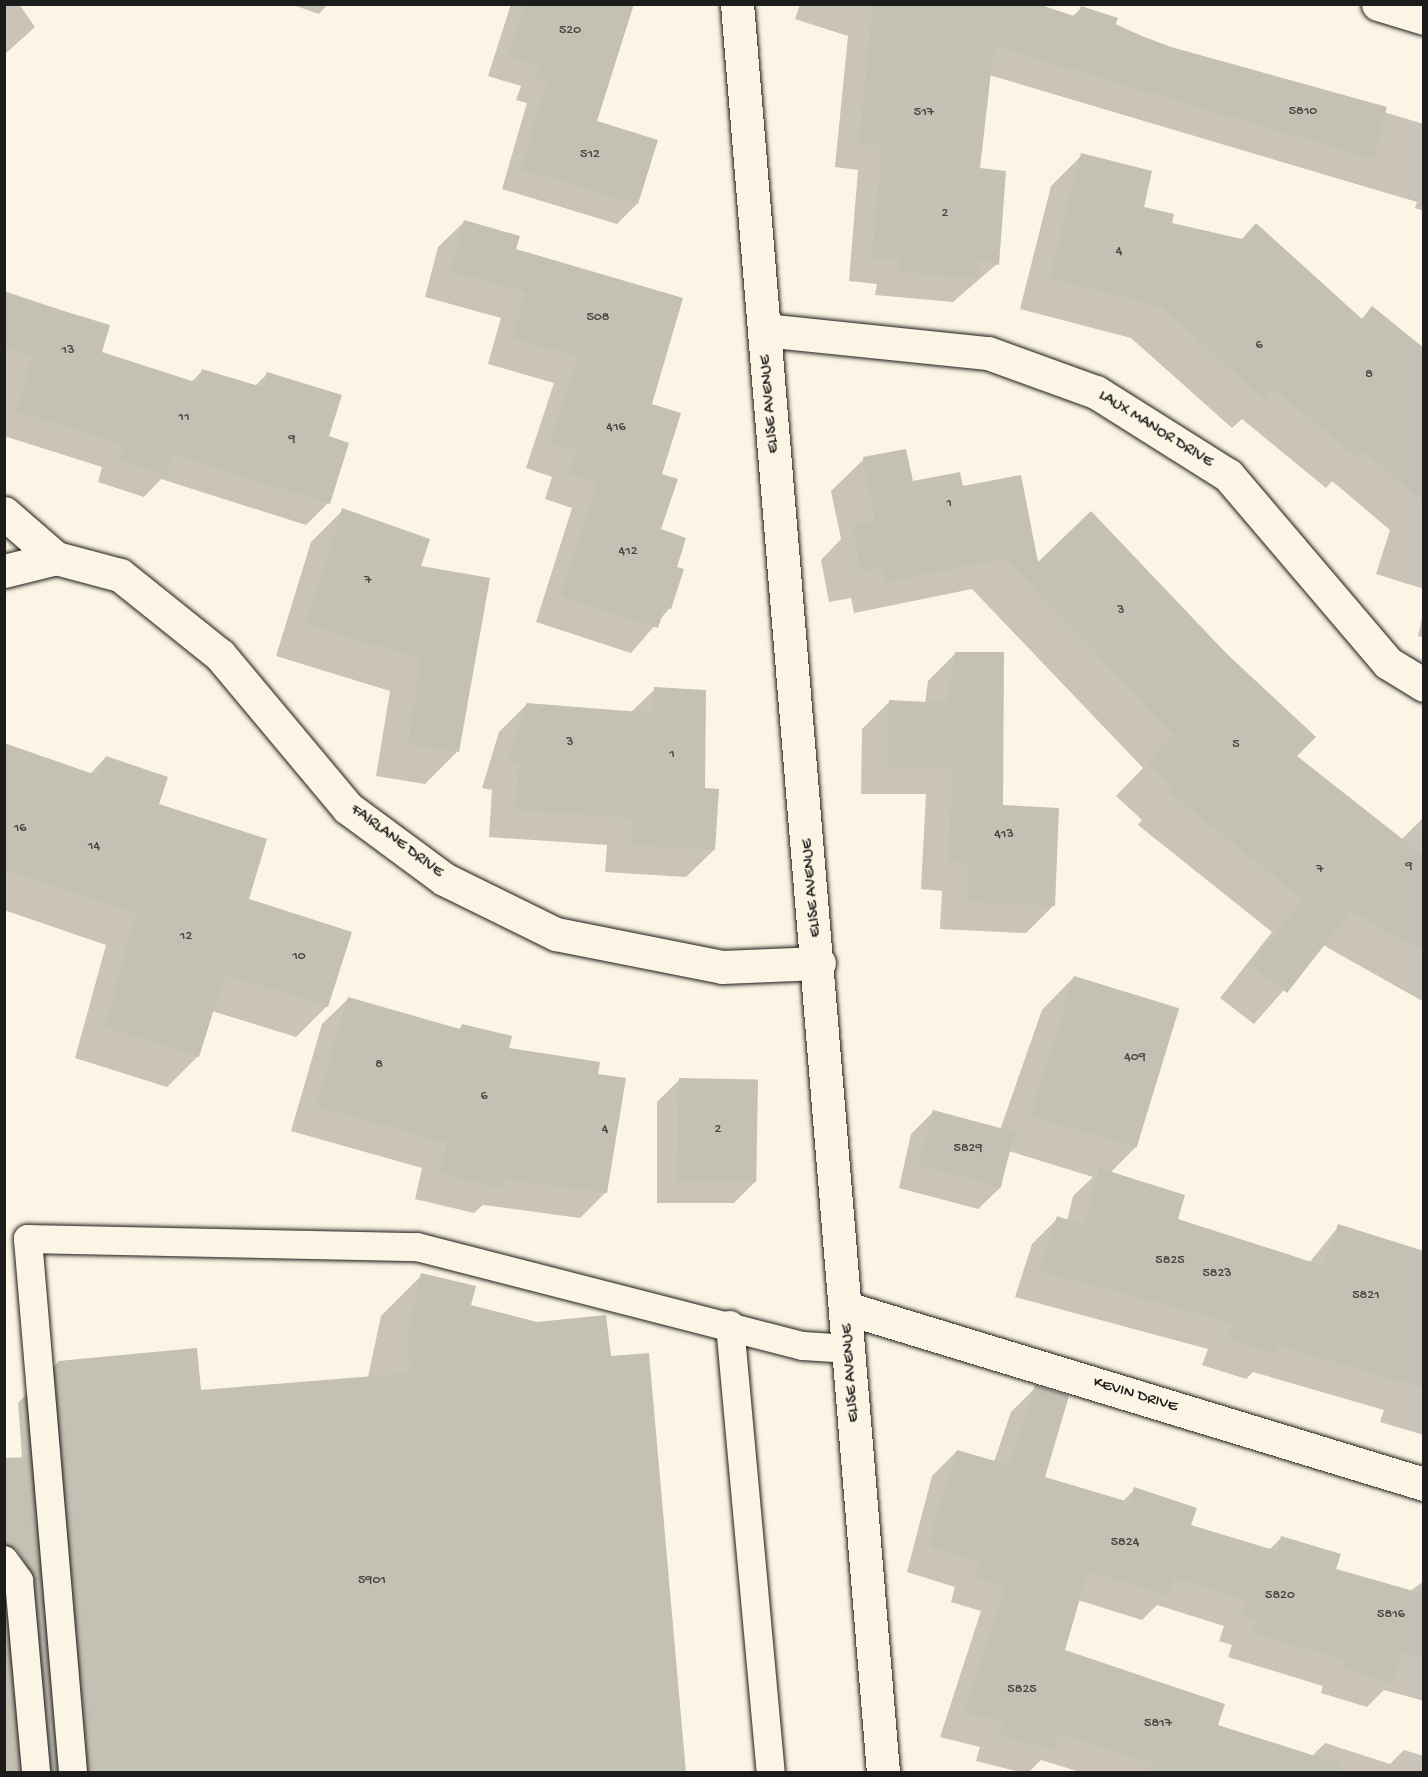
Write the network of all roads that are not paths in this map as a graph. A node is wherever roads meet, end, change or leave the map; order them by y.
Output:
1 (737, 4) edge
2 (1378, 4) edge
3 (1424, 18) edge
4 (764, 330) junction
5 (4, 513) edge
6 (56, 558) junction
7 (4, 570) edge
8 (1424, 685) edge
9 (819, 963) junction
10 (846, 1308) junction
11 (730, 1325) junction
12 (850, 1348) junction
13 (1424, 1484) edge
14 (4, 1560) edge
15 (36, 1773) edge
16 (73, 1773) edge
17 (771, 1773) edge
18 (883, 1773) edge

1 - 4 street, ELISE AVENUE
2 - 3 street
4 - 8 street, LAUX MANOR DRIVE
4 - 9 street, ELISE AVENUE
5 - 6 street, FAIRLANE DRIVE
6 - 7 street, FAIRLANE DRIVE
6 - 9 street, FAIRLANE DRIVE
9 - 10 street, ELISE AVENUE
10 - 12 street, ELISE AVENUE
10 - 13 street, KEVIN DRIVE
11 - 12 lane
11 - 16 lane
11 - 17 lane
12 - 18 street, ELISE AVENUE
14 - 15 lane

